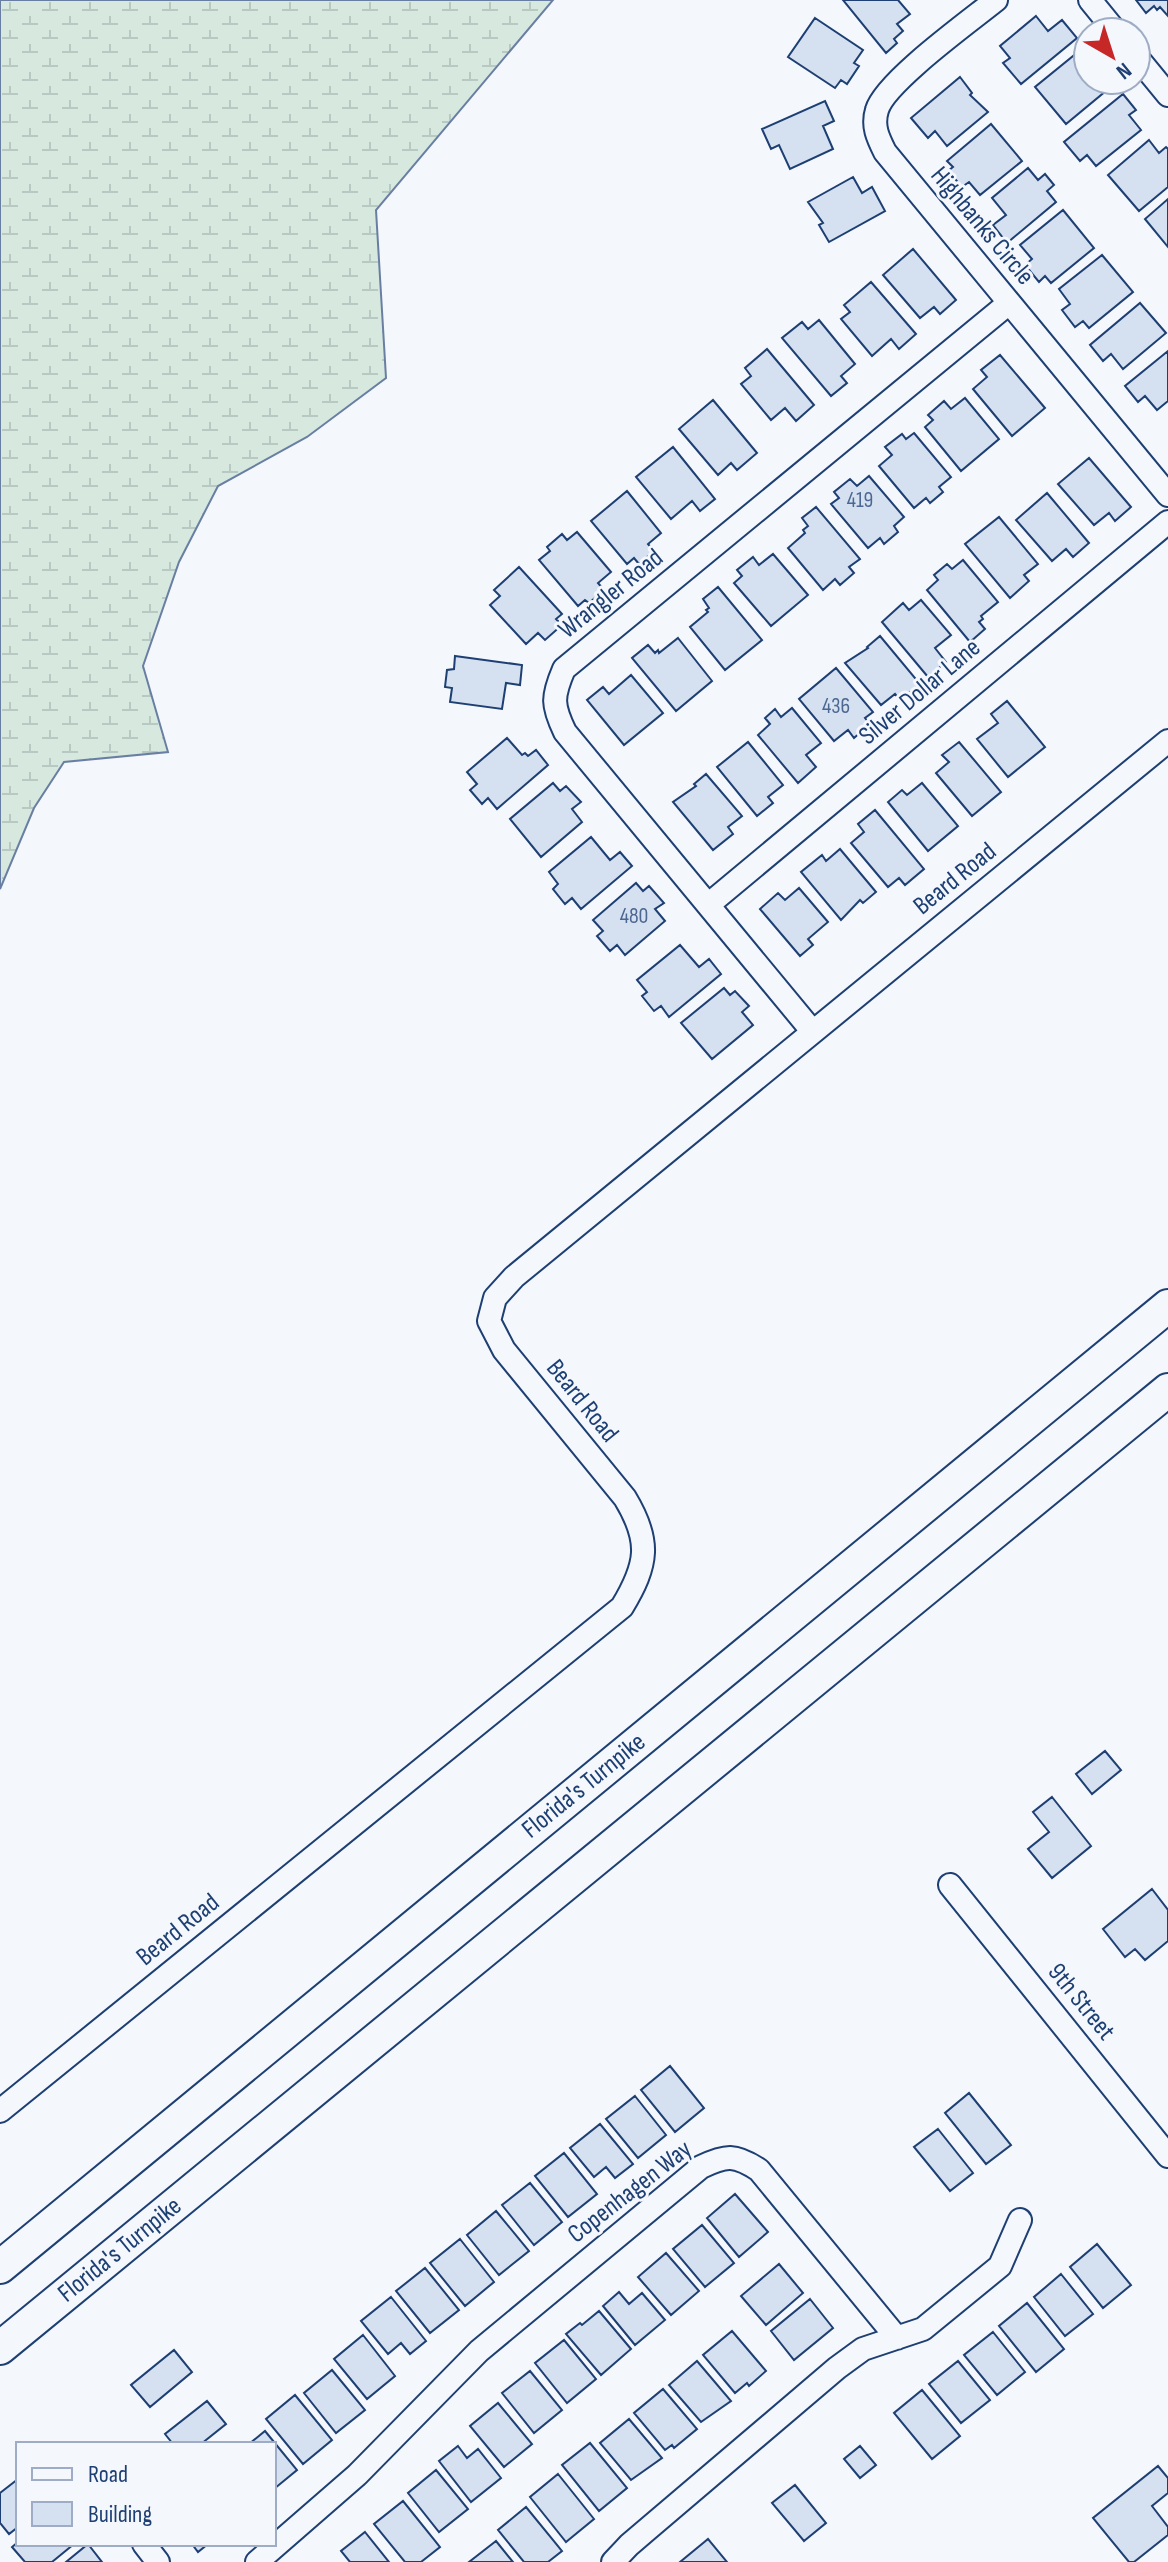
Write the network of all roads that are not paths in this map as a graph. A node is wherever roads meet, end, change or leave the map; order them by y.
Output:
1 (996, 0) edge
2 (1090, 0) edge
3 (1103, 16) edge
4 (1152, 76) edge
5 (1168, 95) edge
6 (1009, 303) junction
7 (1168, 495) edge
8 (1168, 522) edge
9 (1168, 741) edge
10 (708, 905) junction
11 (813, 1032) junction
12 (1168, 1306) edge
13 (1168, 1390) edge
14 (950, 1885) dead end
15 (0, 2111) edge
16 (1168, 2156) edge
17 (1020, 2220) dead end
18 (0, 2267) edge
19 (897, 2338) junction
20 (0, 2348) edge
21 (276, 2545) edge
22 (146, 2546) edge
23 (275, 2546) edge
24 (158, 2562) edge
25 (257, 2562) edge
26 (613, 2562) edge

1 - 6 street, Highbanks Circle
2 - 3 street
4 - 5 street
6 - 7 street, Highbanks Circle
6 - 10 street, Wrangler Road
8 - 10 street, Silver Dollar Lane
9 - 11 street, Beard Road
10 - 11 street, Wrangler Road
11 - 15 street, Beard Road
12 - 18 highway, Florida's Turnpike
13 - 20 highway, Florida's Turnpike
14 - 16 street, 9th Street
17 - 19 street
19 - 21 street, Copenhagen Way
19 - 26 street
22 - 24 street
23 - 25 street, Copenhagen Way

